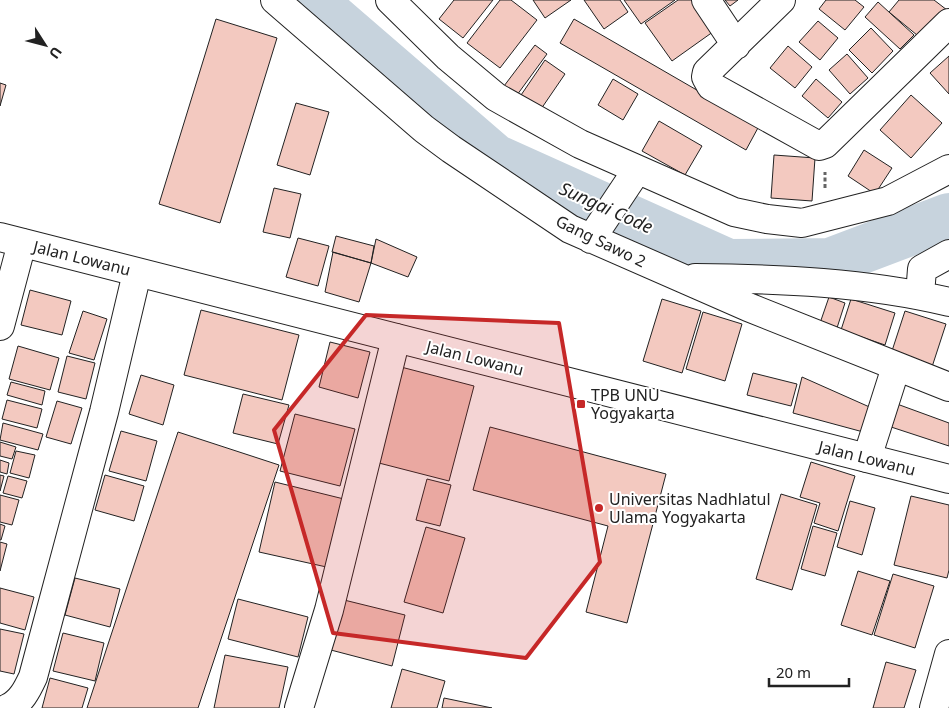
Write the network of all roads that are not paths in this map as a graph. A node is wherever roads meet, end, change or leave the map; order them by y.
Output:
1 (274, 0) edge
2 (390, 0) edge
3 (706, 0) edge
4 (781, 0) edge
5 (949, 23) edge
6 (736, 46) junction
7 (949, 169) edge
8 (633, 177) junction
9 (596, 232) junction
10 (11, 240) edge
11 (949, 254) edge
12 (137, 272) junction
13 (682, 278) junction
14 (920, 295) junction
15 (949, 302) edge
16 (0, 326) edge
17 (396, 338) junction
18 (896, 367) junction
19 (949, 387) edge
20 (867, 458) junction
21 (949, 479) edge
22 (949, 654) edge
23 (8, 708) edge
24 (300, 708) edge
25 (934, 708) edge

1 - 9 street, Gang Sawo 2
2 - 8 street
3 - 6 street
4 - 6 street
5 - 6 street
7 - 8 street
8 - 9 street
9 - 13 street, Gang Sawo 2
10 - 12 street, Jalan Lowanu
10 - 16 street
11 - 14 street
12 - 17 street, Jalan Lowanu
12 - 23 street
13 - 14 street
13 - 18 street, Gang Sawo 2
14 - 15 street
17 - 20 street, Jalan Lowanu
17 - 24 street
18 - 19 street, Gang Sawo 2
18 - 20 street
20 - 21 street, Jalan Lowanu
22 - 25 street

